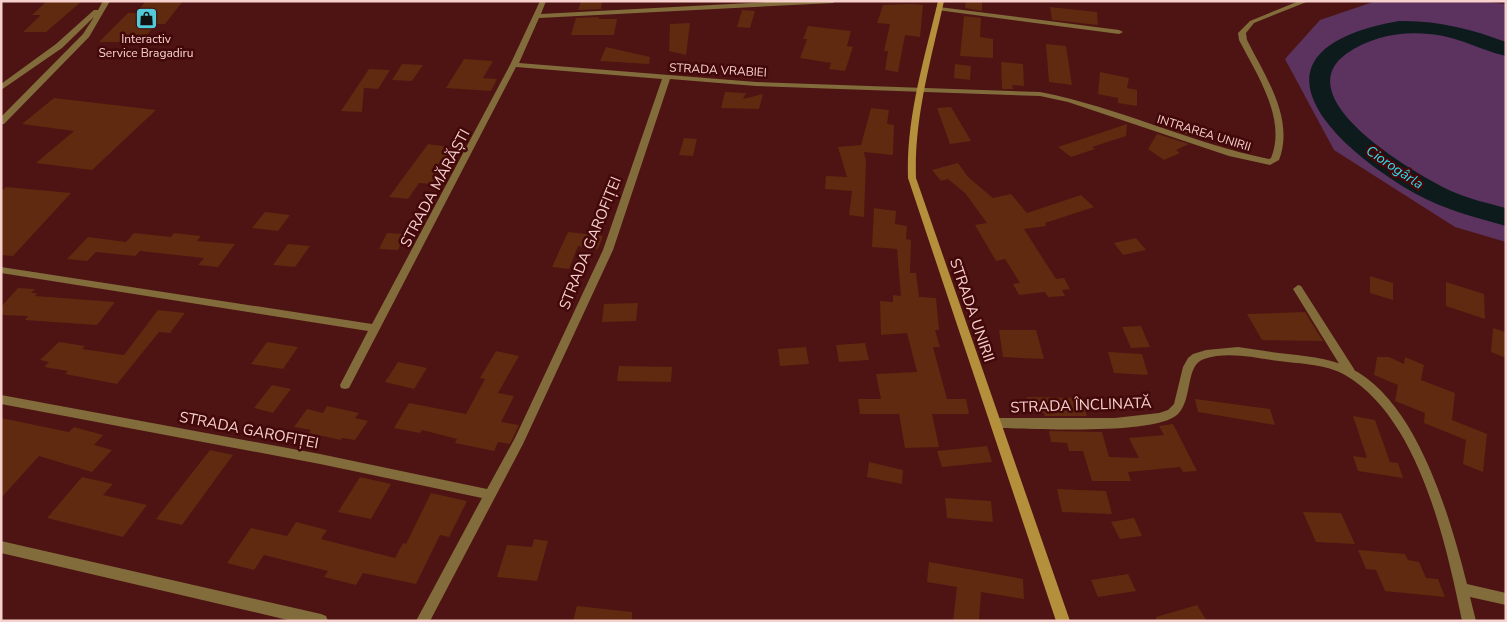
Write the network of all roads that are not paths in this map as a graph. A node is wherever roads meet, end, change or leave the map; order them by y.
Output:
1 (543, 1) edge
2 (833, 1) edge
3 (1306, 1) edge
4 (106, 3) edge
5 (940, 5) edge
6 (537, 16) junction
7 (1119, 32) dead end
8 (86, 35) junction
9 (69, 36) junction
10 (58, 46) junction
11 (76, 46) junction
12 (514, 66) junction
13 (666, 78) junction
14 (1, 88) edge
15 (921, 89) junction
16 (1, 122) edge
17 (1, 270) edge
18 (1298, 289) dead end
19 (376, 328) junction
20 (1350, 372) junction
21 (345, 385) dead end
22 (1, 399) edge
23 (996, 424) junction
24 (491, 495) junction
25 (1, 547) edge
26 (1463, 589) junction
27 (1506, 599) edge
28 (321, 621) edge
29 (423, 621) edge
30 (1063, 621) edge
31 (1469, 621) edge

1 - 6 street, STRADA MĂRĂȘTI
2 - 6 street
3 - 15 street, INTRAREA UNIRII
4 - 8 street
4 - 9 street
5 - 7 street
5 - 15 main road, STRADA UNIRII
6 - 12 street, STRADA MĂRĂȘTI
8 - 9 street
8 - 11 street
9 - 10 street
10 - 11 street
10 - 14 street
11 - 16 street
12 - 13 street, STRADA VRABIEI
12 - 19 street, STRADA MĂRĂȘTI
13 - 15 street, STRADA VRABIEI
13 - 24 street, STRADA GAROFIȚEI
15 - 23 main road, STRADA UNIRII
17 - 19 street
18 - 20 street
19 - 21 street, STRADA MĂRĂȘTI
20 - 23 street, STRADA ÎNCLINATĂ
20 - 26 street, STRADA ÎNCLINATĂ
22 - 24 street, STRADA GAROFIȚEI
23 - 30 main road, STRADA UNIRII
24 - 29 street, STRADA GAROFIȚEI
25 - 28 street
26 - 27 street
26 - 31 street, STRADA ÎNCLINATĂ

